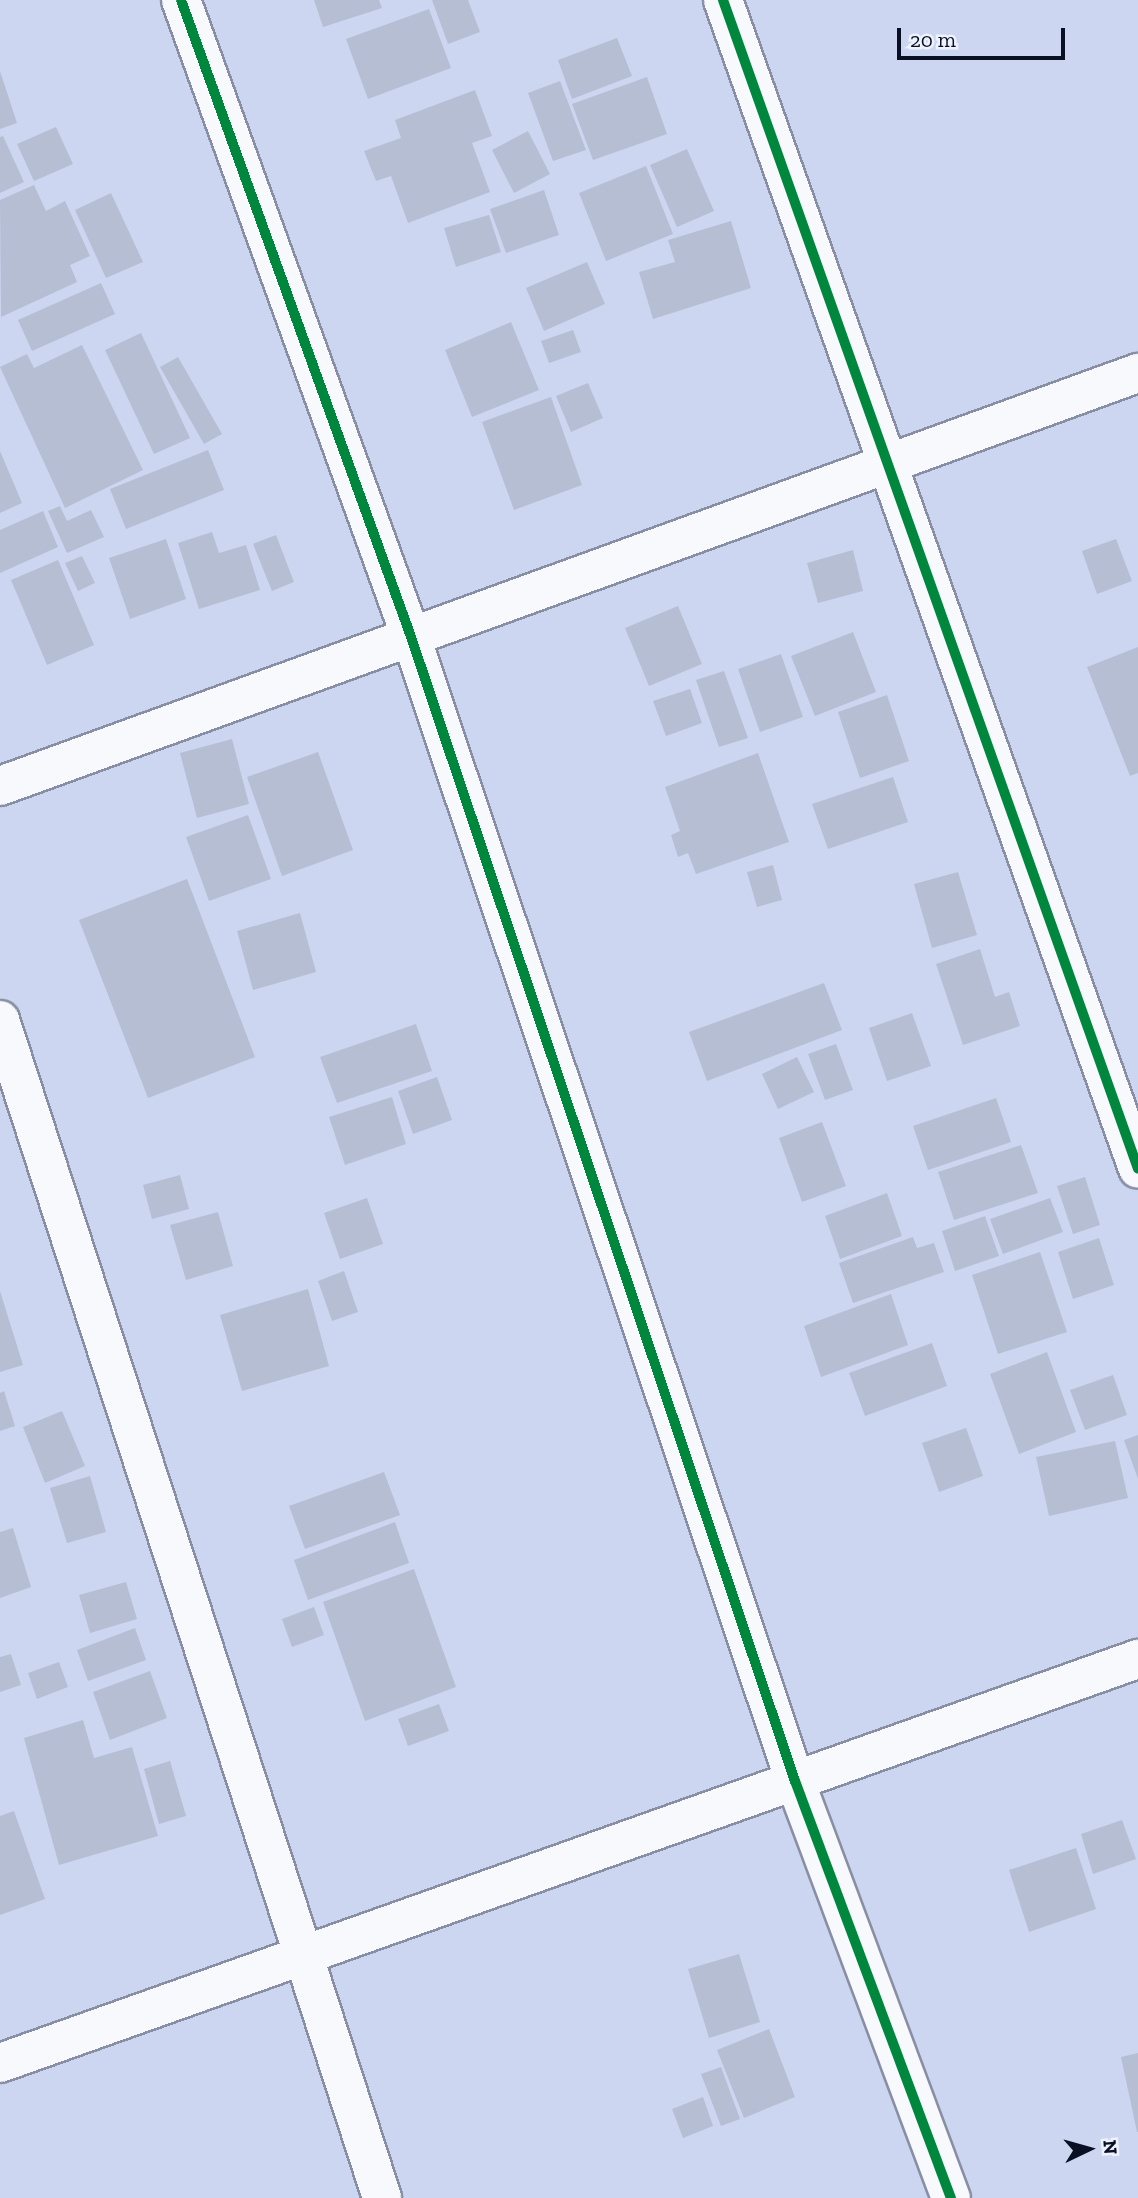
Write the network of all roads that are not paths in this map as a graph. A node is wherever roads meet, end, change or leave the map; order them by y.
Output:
1 (181, 0) edge
2 (723, 0) edge
3 (1138, 373) edge
4 (890, 462) junction
5 (411, 634) junction
6 (0, 786) edge
7 (0, 1020) edge
8 (1138, 1169) edge
9 (1138, 1659) edge
10 (795, 1781) junction
11 (299, 1956) junction
12 (0, 2063) edge
13 (382, 2198) edge
14 (951, 2198) edge

1 - 5 street
2 - 4 street
3 - 4 street
4 - 5 street
4 - 8 street
5 - 6 street
5 - 10 street
7 - 11 street
9 - 10 street
10 - 11 street
10 - 14 street
11 - 12 street
11 - 13 street

